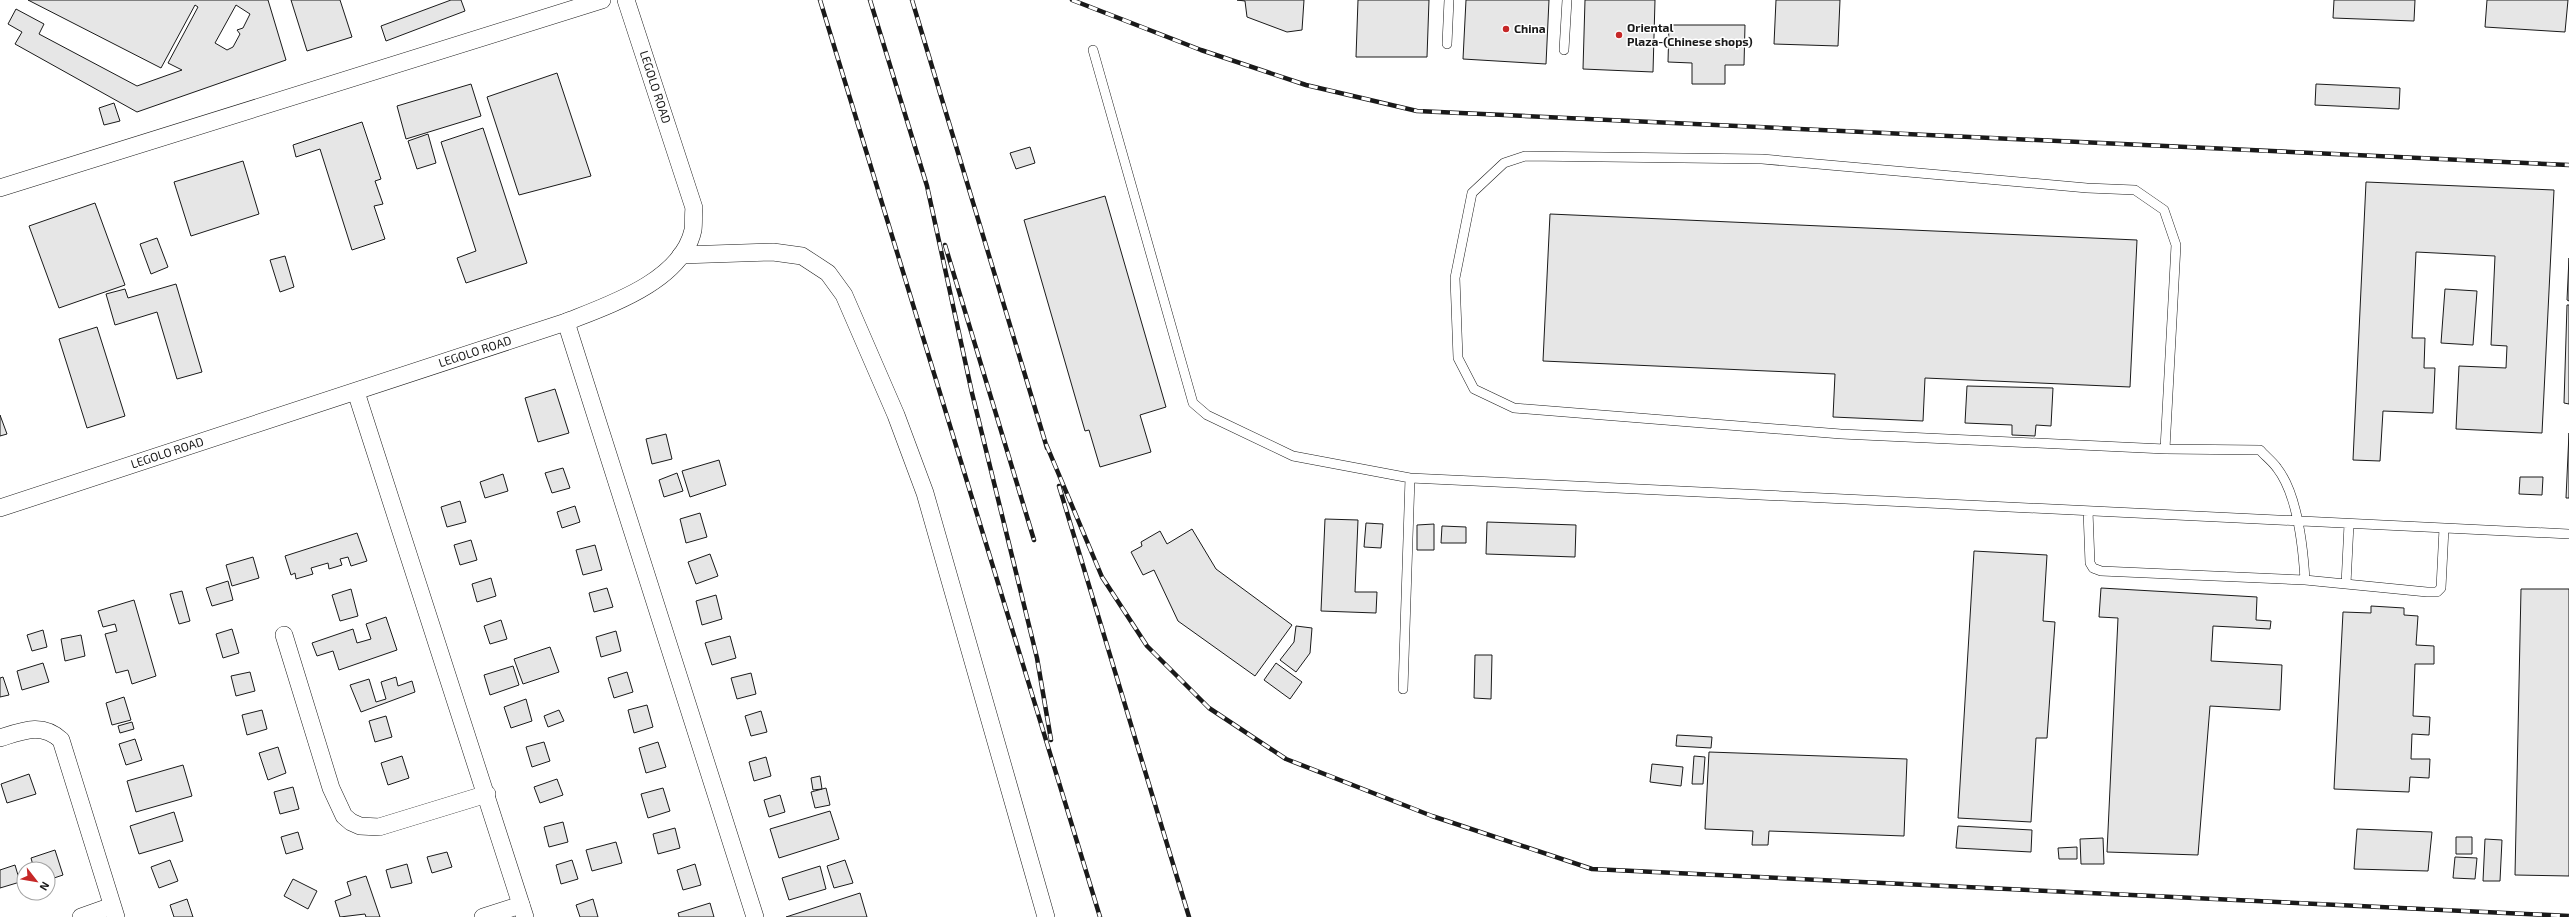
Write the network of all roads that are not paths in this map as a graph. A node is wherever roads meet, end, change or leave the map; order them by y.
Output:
1 (602, 0) edge
2 (626, 0) edge
3 (1449, 0) edge
4 (1567, 0) edge
5 (1447, 44) dead end
6 (1093, 50) dead end
7 (1564, 50) dead end
8 (0, 188) edge
9 (681, 255) junction
10 (566, 322) junction
11 (356, 392) junction
12 (2165, 449) junction
13 (1410, 478) junction
14 (0, 508) edge
15 (2088, 511) junction
16 (2297, 522) junction
17 (2349, 524) junction
18 (2444, 528) junction
19 (2569, 534) edge
20 (2305, 580) junction
21 (2346, 584) junction
22 (284, 635) dead end
23 (1403, 689) dead end
24 (0, 738) edge
25 (487, 794) junction
26 (523, 911) edge
27 (114, 912) edge
28 (81, 917) edge
29 (483, 917) edge
30 (755, 917) edge
31 (1046, 917) edge

1 - 8 street
2 - 9 street, LEGOLO ROAD
3 - 5 lane
4 - 7 lane
6 - 13 lane
9 - 10 street, LEGOLO ROAD
9 - 31 street
10 - 11 street, LEGOLO ROAD
10 - 30 street
11 - 14 street, LEGOLO ROAD
11 - 25 street
12 - 12 lane
12 - 16 lane
13 - 15 lane
13 - 23 lane
15 - 16 lane
15 - 20 lane
16 - 17 lane
16 - 20 lane
17 - 18 lane
17 - 21 lane
18 - 19 lane
18 - 21 lane
20 - 21 lane
22 - 25 street
24 - 27 street
25 - 26 street
26 - 29 street
27 - 28 street

